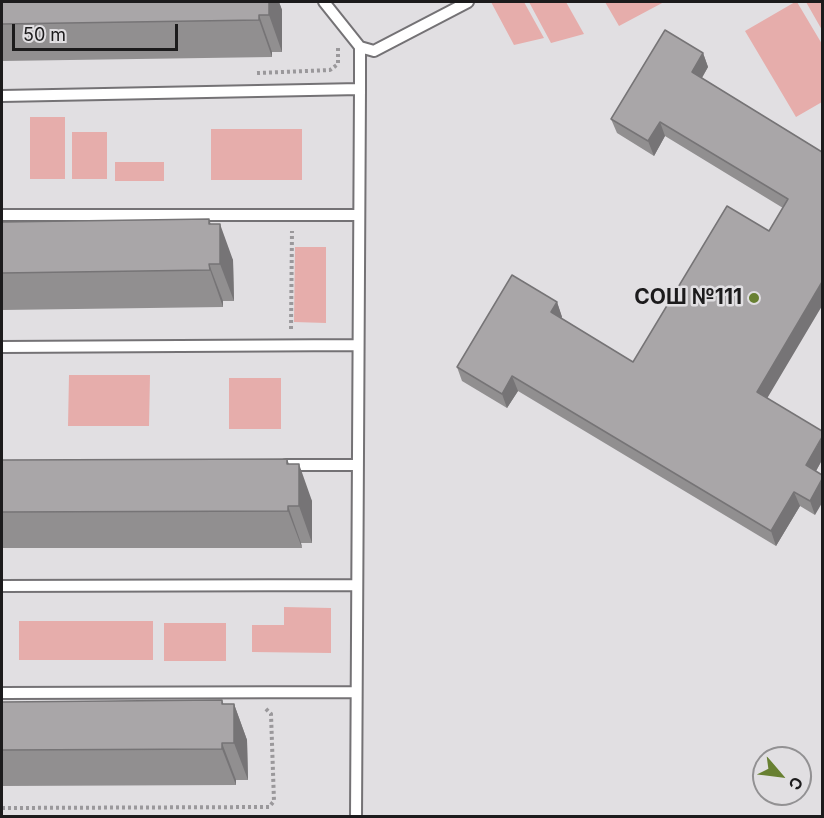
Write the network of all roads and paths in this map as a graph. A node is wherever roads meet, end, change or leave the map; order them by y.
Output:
1 (324, 2) edge
2 (468, 2) edge
3 (337, 41) dead end
4 (360, 47) junction
5 (248, 73) dead end
6 (360, 89) junction
7 (2, 96) edge
8 (2, 215) edge
9 (359, 215) junction
10 (292, 231) dead end
11 (291, 332) dead end
12 (358, 345) junction
13 (2, 347) edge
14 (272, 465) edge
15 (358, 465) junction
16 (357, 585) junction
17 (2, 586) edge
18 (356, 692) junction
19 (2, 693) edge
20 (253, 708) dead end
21 (2, 808) edge
22 (356, 816) edge

1 - 4 lane
2 - 4 lane
3 - 5 path
4 - 6 lane
6 - 7 lane
6 - 9 lane
8 - 9 lane
9 - 12 lane
10 - 11 path
12 - 13 lane
12 - 15 lane
14 - 15 lane
15 - 16 lane
16 - 17 lane
16 - 18 lane
18 - 19 lane
18 - 22 lane
20 - 21 path

